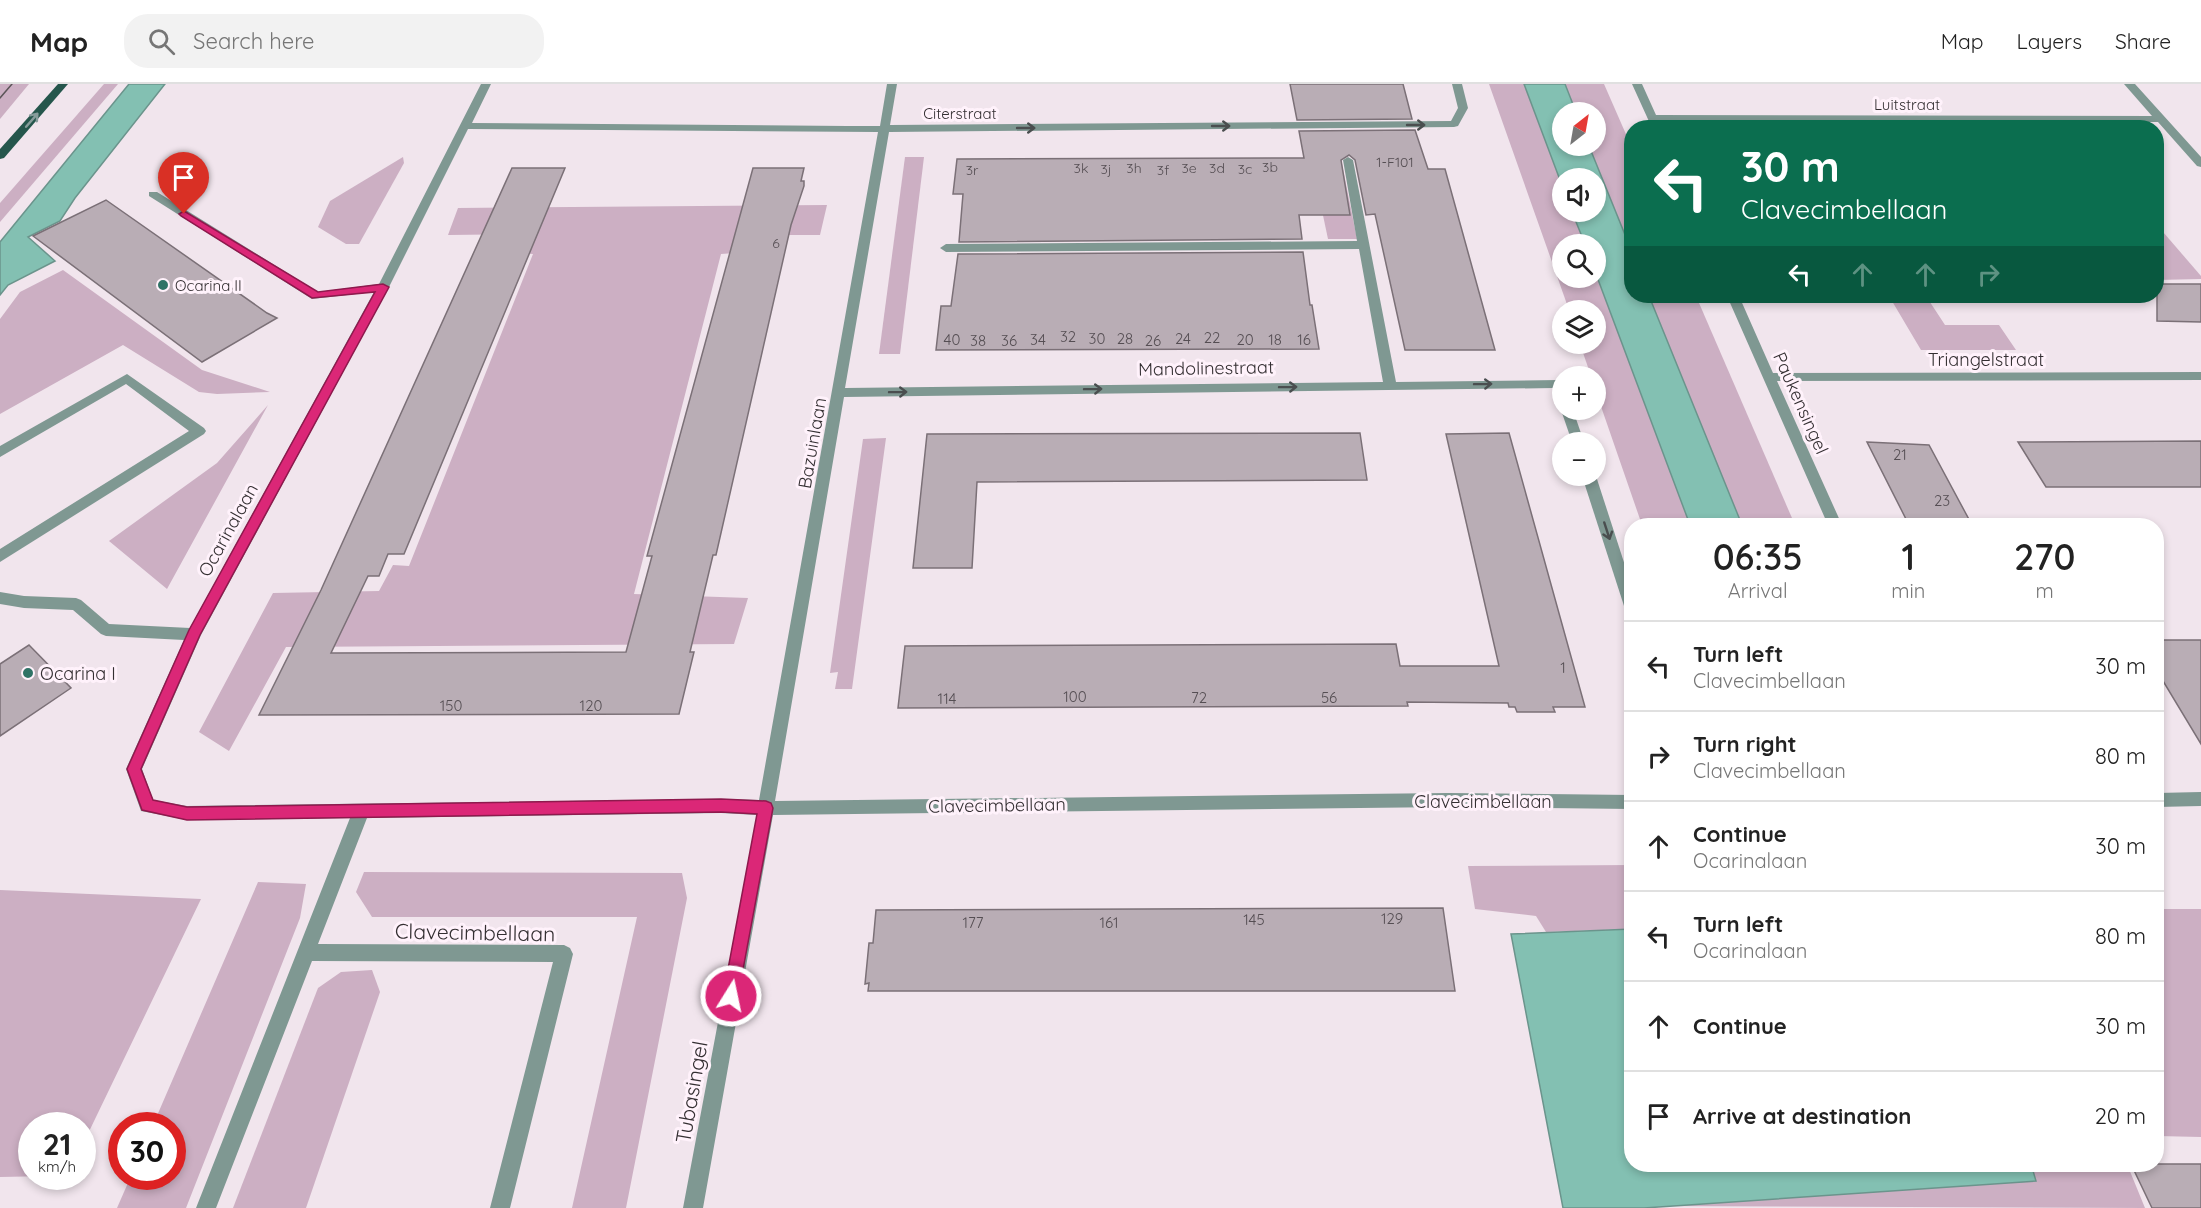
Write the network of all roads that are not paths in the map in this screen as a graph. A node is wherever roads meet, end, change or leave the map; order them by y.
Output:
1 (63, 84) edge
2 (486, 84) edge
3 (892, 84) edge
4 (1457, 84) edge
5 (1637, 84) edge
6 (2130, 84) edge
7 (2161, 119) joint
8 (1653, 120) edge
9 (2034, 120) edge
10 (2164, 122) edge
11 (466, 126) junction
12 (884, 129) junction
13 (0, 156) edge
14 (1348, 160) dead end
15 (2201, 164) edge
16 (153, 194) dead end
17 (1362, 245) junction
18 (946, 248) dead end
19 (383, 287) junction
20 (1736, 303) edge
21 (2201, 376) edge
22 (1770, 377) junction
23 (1552, 384) edge
24 (1390, 386) junction
25 (839, 393) junction
26 (0, 452) edge
27 (1592, 486) edge
28 (1832, 518) edge
29 (0, 556) edge
30 (1624, 584) edge
31 (0, 598) edge
32 (194, 634) junction
33 (2164, 800) edge
34 (2201, 800) edge
35 (1624, 802) edge
36 (766, 808) junction
37 (362, 809) junction
38 (306, 952) junction
39 (206, 1208) edge
40 (500, 1208) edge
41 (693, 1208) edge

13 -> 1 main road
2 - 11 street, Ocarinalaan
3 - 12 street, Bazuinlaan
12 -> 4 street, Citerstraat
5 - 8 street
6 - 7 street
7 - 9 street, Luitstraat
10 - 15 street
11 - 12 street, Citerstraat
11 - 19 street, Ocarinalaan
12 - 25 street, Bazuinlaan
14 - 17 street
16 - 19 street
17 - 18 street
17 - 24 street
19 - 32 street, Ocarinalaan
20 - 22 street, Paukensingel
21 - 22 street, Triangelstraat
22 - 28 street, Paukensingel
24 -> 23 street, Mandolinestraat
25 -> 24 street, Mandolinestraat
25 - 36 street, Bazuinlaan
26 - 29 street
27 -> 30 street
31 - 32 street
32 - 37 street, Clavecimbellaan
33 - 34 street
35 - 36 street, Clavecimbellaan
36 - 37 street, Clavecimbellaan
36 - 41 street, Tubasingel
37 - 38 street
38 - 39 street
38 - 40 street, Clavecimbellaan

